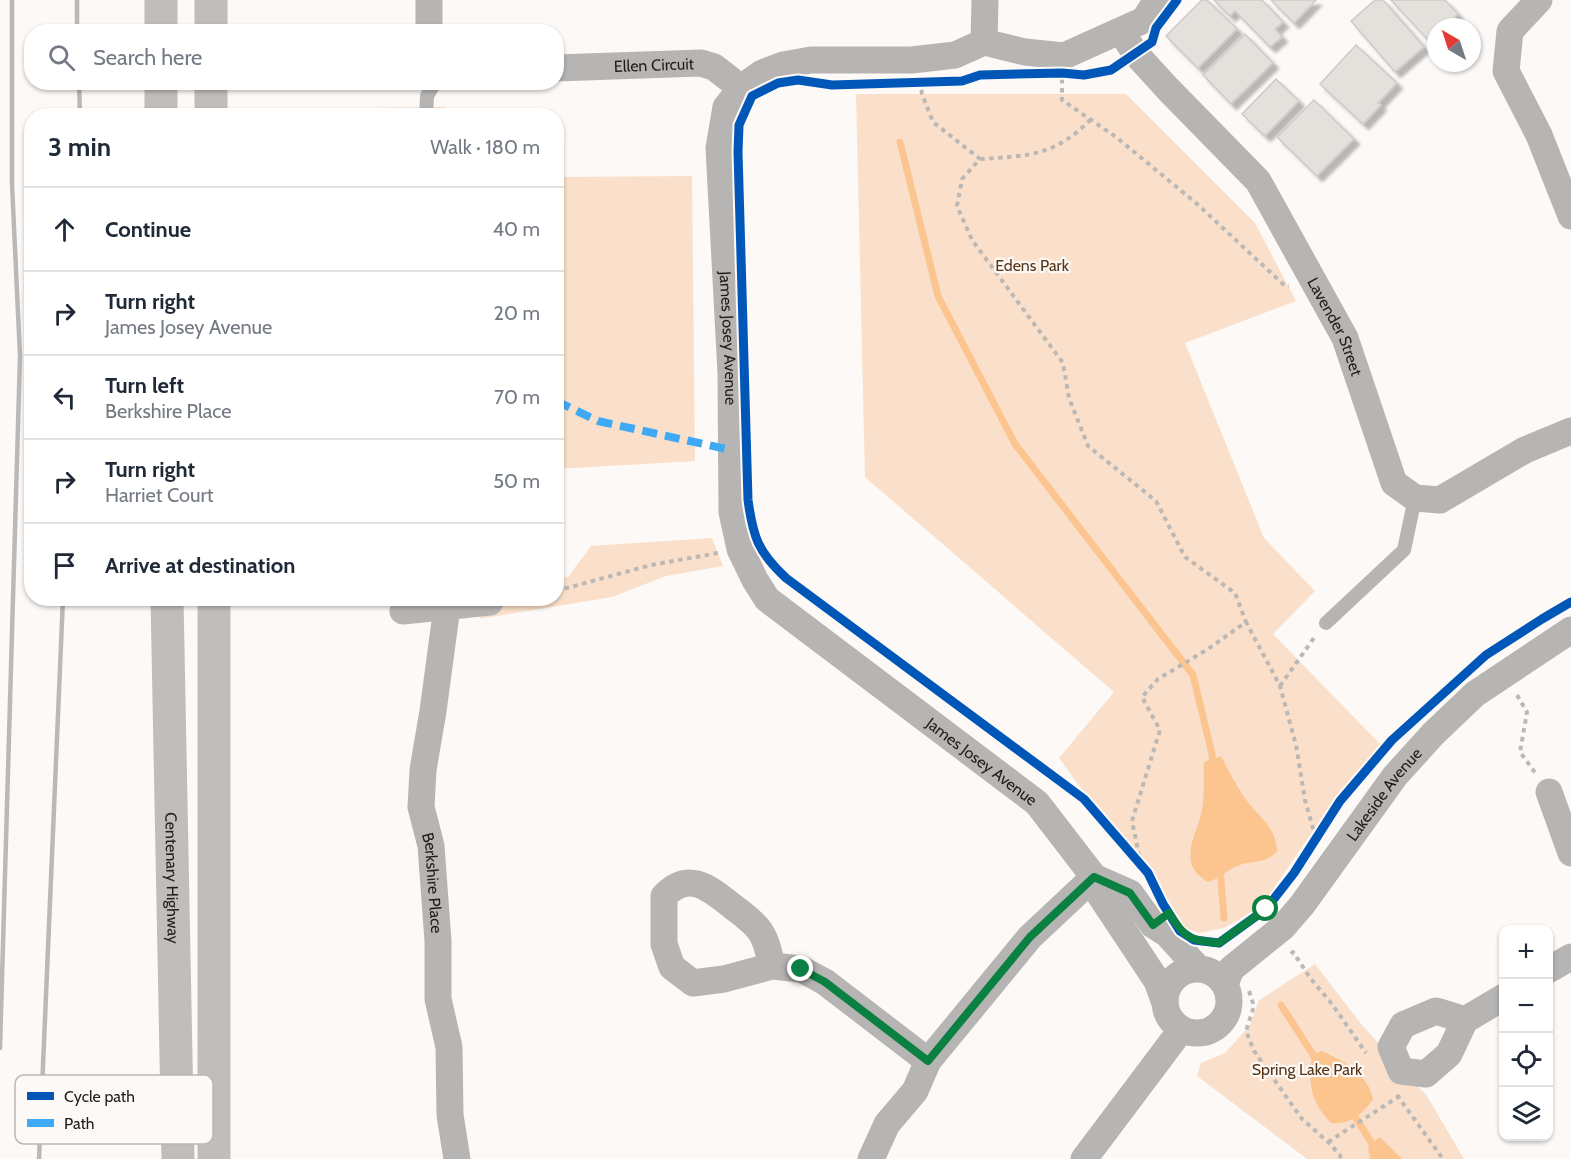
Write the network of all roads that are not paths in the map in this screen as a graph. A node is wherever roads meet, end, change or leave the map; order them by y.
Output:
1 (161, 0) edge
2 (211, 0) edge
3 (429, 0) edge
4 (985, 0) edge
5 (1157, 0) edge
6 (1539, 0) edge
7 (161, 24) edge
8 (211, 24) edge
9 (429, 24) edge
10 (1121, 32) junction
11 (984, 42) junction
12 (564, 68) edge
13 (741, 88) junction
14 (161, 90) edge
15 (211, 90) edge
16 (431, 90) edge
17 (161, 108) edge
18 (212, 108) edge
19 (427, 108) edge
20 (1571, 216) edge
21 (1571, 431) edge
22 (1415, 498) junction
23 (167, 606) edge
24 (214, 606) edge
25 (456, 606) edge
26 (447, 607) junction
27 (403, 611) dead end
28 (1326, 623) road end
29 (1571, 630) edge
30 (1549, 792) road end
31 (1571, 853) edge
32 (1094, 877) junction
33 (1571, 957) edge
34 (772, 966) dead end
35 (1553, 967) edge
36 (1198, 968) junction
37 (1236, 986) junction
38 (1499, 999) edge
39 (1165, 1003) junction
40 (1465, 1020) dead end
41 (1181, 1030) junction
42 (928, 1061) junction
43 (176, 1075) edge
44 (178, 1144) edge
45 (178, 1159) edge
46 (214, 1159) edge
47 (457, 1159) edge
48 (871, 1159) edge
49 (1084, 1159) edge

1 - 7 highway
2 - 8 highway
3 - 9 street
4 - 11 street
5 - 10 street
6 - 20 street
10 - 11 street
10 - 22 street, Lavender Street
11 - 13 street, James Josey Avenue
12 - 13 street, Ellen Circuit
13 - 32 street, James Josey Avenue
14 - 17 highway
15 - 18 highway
16 - 19 lane
21 - 22 street
22 - 28 lane
23 - 43 highway, Centenary Highway
24 - 46 highway
25 - 26 street
26 - 27 street
26 - 47 street, Berkshire Place
29 - 37 street, Lakeside Avenue
30 - 31 street
32 - 36 street, James Josey Avenue
32 - 39 street, James Josey Avenue
32 - 42 street
33 - 35 street
34 - 42 street
36 - 37 street
36 - 39 street
37 - 41 street
38 - 40 street
39 - 41 street
41 - 49 street
42 - 48 street
44 - 45 highway, Centenary Highway

